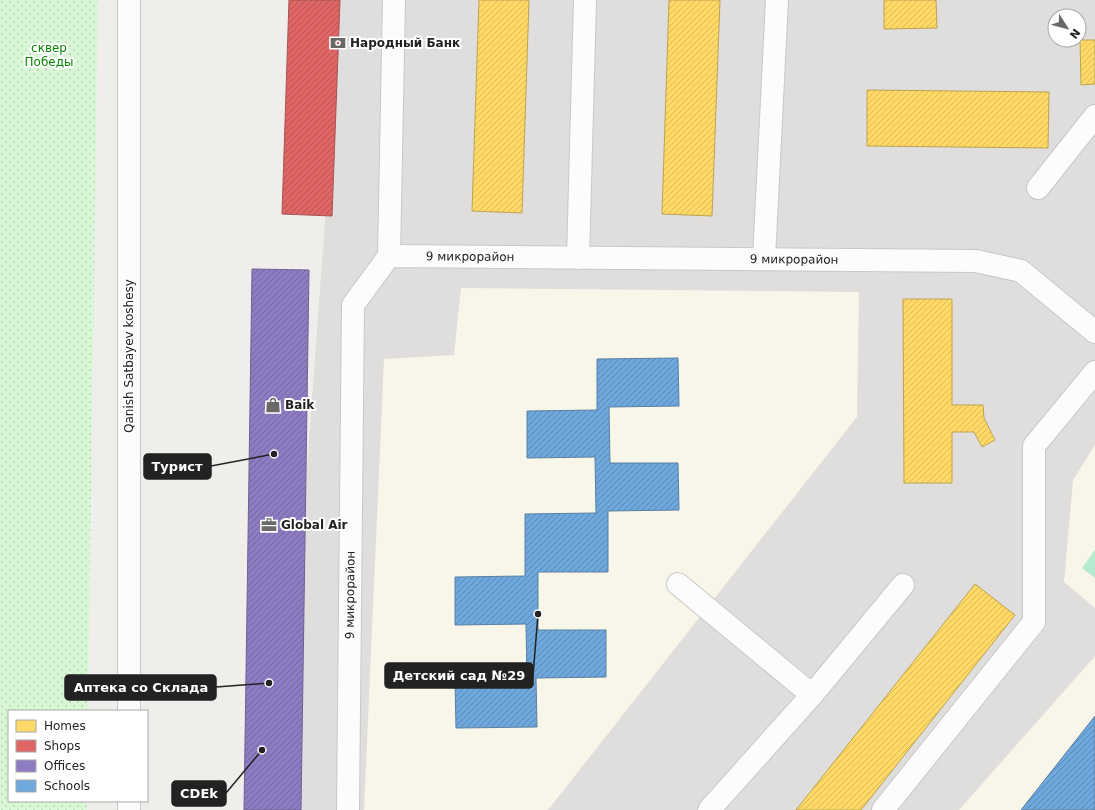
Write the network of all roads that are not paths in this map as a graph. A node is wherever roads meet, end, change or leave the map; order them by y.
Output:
1 (130, 0) edge
2 (394, 0) edge
3 (585, 0) edge
4 (777, 0) edge
5 (1095, 116) edge
6 (1038, 188) dead end
7 (389, 256) junction
8 (578, 258) junction
9 (764, 259) junction
10 (1095, 332) edge
11 (1095, 372) edge
12 (678, 584) dead end
13 (903, 585) dead end
14 (812, 695) junction
15 (129, 710) edge
16 (348, 810) edge
17 (709, 810) edge
18 (883, 810) edge

1 - 15 street, Qanish Satbayev koshesy
2 - 7 street
3 - 8 street
4 - 9 street
5 - 6 street
7 - 8 street, 9 микрорайон
7 - 16 street, 9 микрорайон
8 - 9 street, 9 микрорайон
9 - 10 street, 9 микрорайон
11 - 18 street
12 - 14 street
13 - 14 street
14 - 17 street

